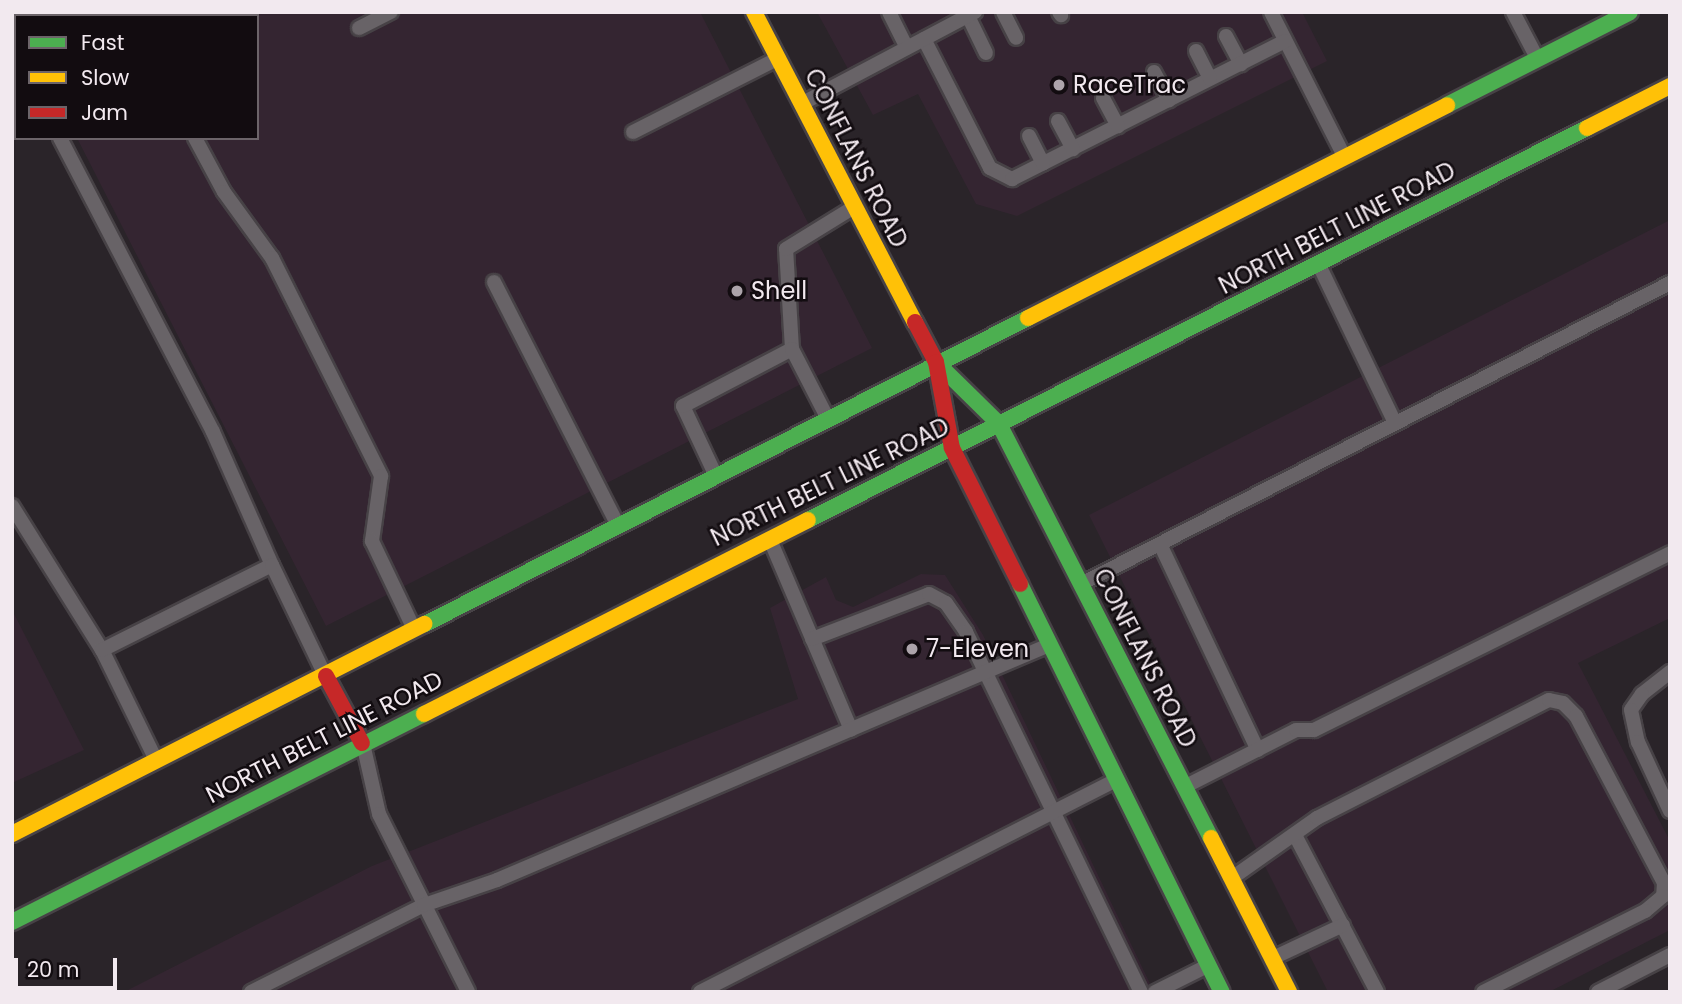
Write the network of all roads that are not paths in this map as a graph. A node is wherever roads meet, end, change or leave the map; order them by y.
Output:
1 (391, 12) edge
2 (754, 12) edge
3 (889, 12) edge
4 (1003, 12) edge
5 (1271, 12) edge
6 (1513, 12) edge
7 (1630, 12) edge
8 (971, 14) edge
9 (359, 28) dead end
10 (1226, 36) dead end
11 (1016, 38) dead end
12 (924, 39) junction
13 (1285, 41) junction
14 (907, 48) junction
15 (1196, 51) dead end
16 (986, 53) dead end
17 (778, 59) junction
18 (1538, 59) junction
19 (1241, 64) junction
20 (1154, 72) dead end
21 (1210, 79) junction
22 (1670, 86) edge
23 (1103, 99) dead end
24 (1168, 100) junction
25 (802, 104) junction
26 (1058, 121) dead end
27 (1118, 126) junction
28 (633, 132) dead end
29 (1028, 136) dead end
30 (61, 140) edge
31 (196, 140) edge
32 (1073, 149) junction
33 (1345, 158) junction
34 (1042, 164) junction
35 (855, 206) junction
36 (1318, 263) junction
37 (494, 282) dead end
38 (1670, 283) edge
39 (792, 349) junction
40 (936, 362) junction
41 (828, 419) junction
42 (1395, 423) junction
43 (999, 424) junction
44 (952, 448) junction
45 (717, 479) junction
46 (12, 506) edge
47 (620, 528) junction
48 (769, 537) junction
49 (1160, 544) junction
50 (1670, 553) edge
51 (272, 565) junction
52 (1082, 583) junction
53 (415, 631) junction
54 (812, 639) junction
55 (1049, 645) junction
56 (102, 650) junction
57 (1670, 672) edge
58 (986, 674) junction
59 (326, 676) junction
60 (851, 730) junction
61 (362, 743) junction
62 (1258, 750) junction
63 (156, 761) junction
64 (1116, 780) junction
65 (1185, 787) junction
66 (1670, 811) edge
67 (1055, 812) junction
68 (14, 828) edge
69 (1296, 837) junction
70 (1231, 878) junction
71 (424, 905) junction
72 (12, 922) edge
73 (1343, 925) junction
74 (1262, 937) junction
75 (1241, 949) dead end
76 (1670, 955) edge
77 (1272, 958) junction
78 (1214, 962) junction
79 (251, 992) edge
80 (467, 992) edge
81 (700, 992) edge
82 (1141, 992) edge
83 (1155, 992) edge
84 (1222, 992) edge
85 (1289, 992) edge
86 (1377, 992) edge
87 (1483, 992) edge
88 (1598, 992) edge

1 - 9 lane
2 - 17 main road, CONFLANS ROAD
3 - 14 lane
4 - 11 lane
5 - 13 lane
6 - 18 lane
7 - 18 main road
8 - 12 lane
8 - 16 lane
10 - 19 lane
12 - 14 lane
12 - 34 lane
13 - 19 lane
13 - 33 lane
14 - 25 lane
15 - 21 lane
17 - 25 main road, CONFLANS ROAD
17 - 28 lane
18 - 33 main road
19 - 21 lane
20 - 24 lane
21 - 24 lane
22 - 36 main road, NORTH BELT LINE ROAD
23 - 27 lane
24 - 27 lane
25 - 35 main road, CONFLANS ROAD
26 - 32 lane
27 - 32 lane
29 - 34 lane
30 - 51 lane
31 - 53 lane
32 - 34 lane
33 - 40 main road
35 - 39 lane
35 - 40 main road, CONFLANS ROAD
36 - 42 lane
36 - 43 main road, NORTH BELT LINE ROAD
37 - 47 lane
38 - 42 lane
39 - 41 lane
39 - 45 lane
40 - 41 main road
40 - 43 main road, CONFLANS ROAD
40 - 44 main road, CONFLANS ROAD
41 - 45 main road
42 - 49 lane
43 - 44 main road, NORTH BELT LINE ROAD
43 - 52 main road, CONFLANS ROAD
44 - 48 main road, NORTH BELT LINE ROAD
44 - 55 main road, CONFLANS ROAD
45 - 47 main road
46 - 56 lane
47 - 53 main road
48 - 54 lane
48 - 61 main road, NORTH BELT LINE ROAD
49 - 52 lane
49 - 62 lane
50 - 62 lane
51 - 56 lane
51 - 59 lane
52 - 65 main road, CONFLANS ROAD
53 - 59 main road
54 - 58 lane
54 - 60 lane
55 - 58 lane
55 - 64 main road, CONFLANS ROAD
56 - 63 lane
57 - 66 lane
58 - 60 lane
58 - 67 lane
59 - 61 main road
59 - 63 main road
60 - 71 lane
61 - 71 lane
61 - 72 main road, NORTH BELT LINE ROAD
62 - 65 lane
63 - 68 main road
64 - 67 lane
64 - 78 main road, CONFLANS ROAD
65 - 70 main road, CONFLANS ROAD
67 - 81 lane
67 - 82 lane
69 - 70 lane
69 - 73 lane
69 - 87 lane
70 - 74 main road, CONFLANS ROAD
71 - 79 lane
71 - 80 lane
73 - 77 lane
73 - 86 lane
74 - 75 main road
74 - 77 main road, CONFLANS ROAD
76 - 88 lane
77 - 85 main road, CONFLANS ROAD
78 - 83 lane
78 - 84 main road, CONFLANS ROAD

